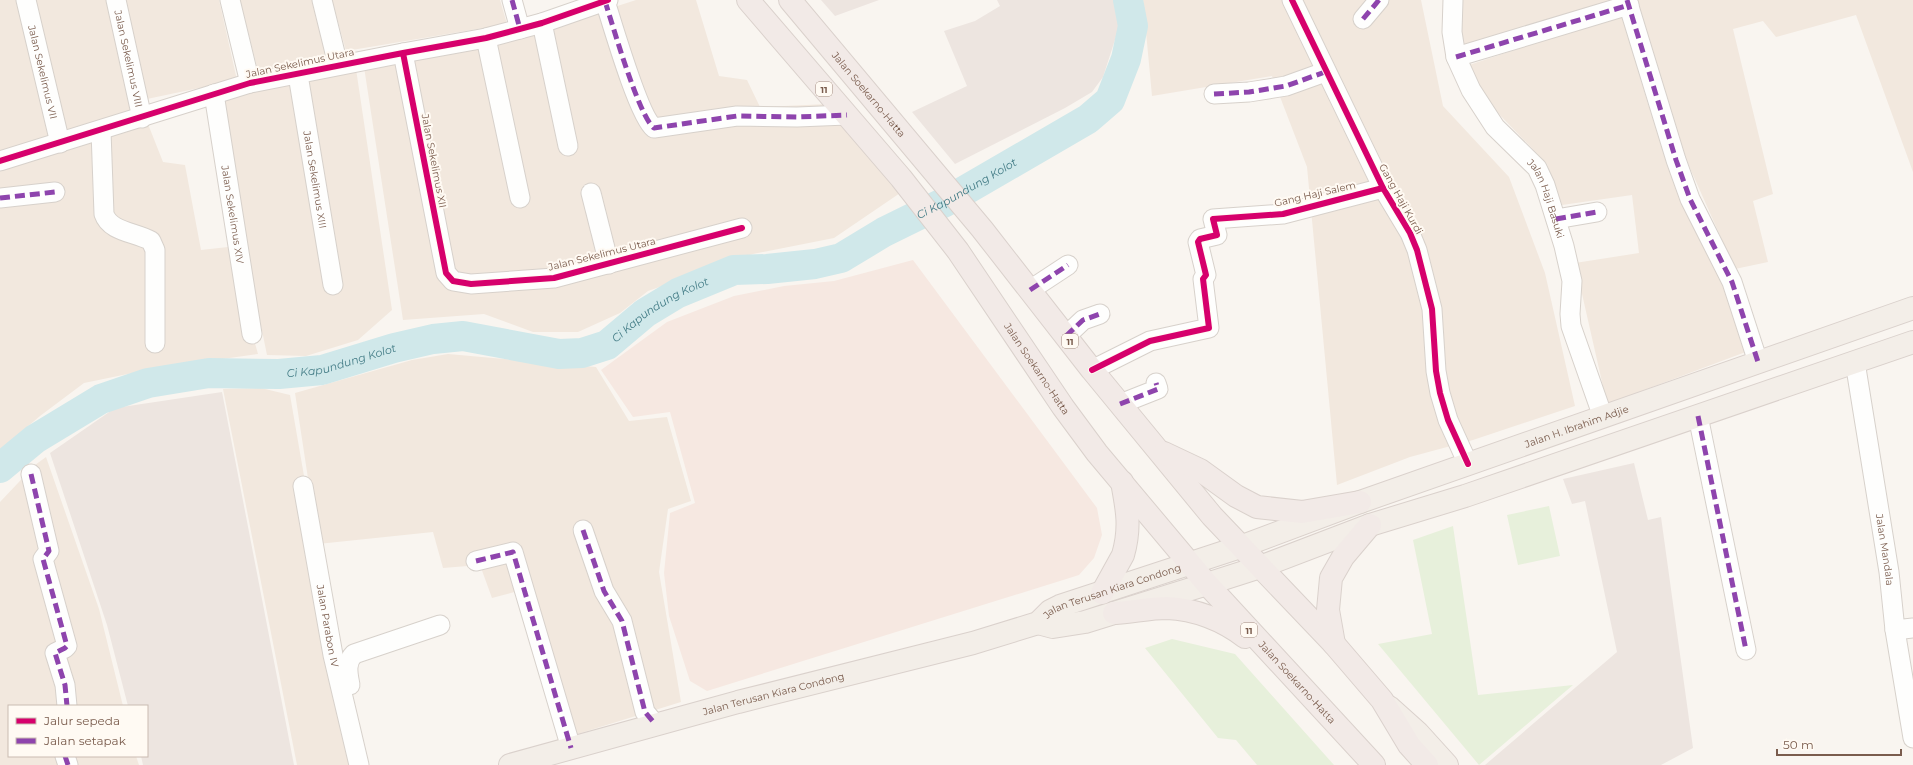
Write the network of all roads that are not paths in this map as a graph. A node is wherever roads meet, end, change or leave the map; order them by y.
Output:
1 (26, 0) edge
2 (116, 0) edge
3 (230, 0) edge
4 (322, 0) edge
5 (512, 0) edge
6 (607, 0) edge
7 (748, 0) edge
8 (790, 0) edge
9 (1292, 0) edge
10 (1379, 0) edge
11 (1453, 0) edge
12 (1628, 3) edge
13 (1363, 18) dead end
14 (542, 23) junction
15 (520, 29) junction
16 (486, 38) junction
17 (403, 53) junction
18 (1456, 57) junction
19 (338, 65) junction
20 (1325, 72) junction
21 (298, 74) junction
22 (250, 84) junction
23 (214, 94) junction
24 (1214, 94) dead end
25 (847, 115) junction
26 (142, 118) junction
27 (101, 131) junction
28 (60, 143) junction
29 (568, 146) dead end
30 (0, 161) edge
31 (1382, 188) junction
32 (55, 192) dead end
33 (591, 193) dead end
34 (0, 198) edge
35 (520, 198) dead end
36 (1597, 212) dead end
37 (1556, 219) junction
38 (742, 228) dead end
39 (609, 264) junction
40 (1068, 265) dead end
41 (446, 273) joint
42 (334, 285) dead end
43 (1030, 290) junction
44 (1913, 308) edge
45 (1100, 314) dead end
46 (252, 334) dead end
47 (1066, 336) junction
48 (1913, 342) edge
49 (155, 343) dead end
50 (1758, 362) junction
51 (1855, 362) junction
52 (1092, 370) junction
53 (1156, 383) dead end
54 (1120, 404) junction
55 (1698, 416) junction
56 (1603, 417) junction
57 (1159, 451) junction
58 (1468, 464) junction
59 (31, 474) dead end
60 (1122, 481) junction
61 (303, 486) dead end
62 (1360, 502) junction
63 (1370, 525) junction
64 (583, 530) dead end
65 (1240, 547) junction
66 (476, 561) dead end
67 (1189, 564) junction
68 (1260, 567) junction
69 (1207, 584) junction
70 (1102, 593) junction
71 (1114, 613) junction
72 (1038, 623) junction
73 (440, 625) dead end
74 (1904, 629) edge
75 (1334, 644) junction
76 (1746, 650) dead end
77 (1292, 676) junction
78 (1382, 700) junction
79 (67, 705) edge
80 (655, 724) junction
81 (1340, 727) junction
82 (1913, 738) edge
83 (571, 748) junction
84 (359, 765) edge
85 (366, 765) edge
86 (510, 765) edge
87 (1363, 765) edge
88 (1374, 765) edge
89 (1427, 765) edge
90 (1447, 765) edge

1 - 28 street, Jalan Sekelimus VII
2 - 26 street, Jalan Sekelimus VIII
3 - 22 street
4 - 19 street
5 - 15 street
6 - 14 street, Jalan Sekelimus Utara
6 - 25 street
7 - 25 highway, Jalan Soekarno-Hatta / 11
8 - 43 highway, Jalan Soekarno-Hatta / 11
9 - 20 street, Gang Haji Kurdi
10 - 13 street
11 - 18 street, Jalan Haji Basuki
12 - 18 street
12 - 50 street
14 - 15 street, Jalan Sekelimus Utara
14 - 29 street
15 - 16 street, Jalan Sekelimus Utara
16 - 17 street, Jalan Sekelimus Utara
16 - 35 street
17 - 19 street, Jalan Sekelimus Utara
17 - 41 street, Jalan Sekelimus XII
18 - 37 street, Jalan Haji Basuki
19 - 21 street, Jalan Sekelimus Utara
20 - 24 street
20 - 31 street, Gang Haji Kurdi
21 - 22 street, Jalan Sekelimus Utara
21 - 42 street, Jalan Sekelimus XIII
22 - 23 street, Jalan Sekelimus Utara
23 - 26 street, Jalan Sekelimus Utara
23 - 46 street, Jalan Sekelimus XIV
25 - 60 highway, Jalan Soekarno-Hatta / 11
26 - 27 street, Jalan Sekelimus Utara
27 - 28 street, Jalan Sekelimus Utara
27 - 49 street
28 - 30 street, Jalan Sekelimus Utara
31 - 52 street, Gang Haji Salem
31 - 58 street, Gang Haji Kurdi
32 - 34 street
33 - 39 street
36 - 37 street
37 - 56 street, Jalan Haji Basuki
38 - 39 street, Jalan Sekelimus Utara
39 - 41 street, Jalan Sekelimus Utara
40 - 43 street
43 - 47 highway, Jalan Soekarno-Hatta / 11
44 - 50 main road, Jalan H. Ibrahim Adjie
45 - 47 street
47 - 52 highway, Jalan Soekarno-Hatta / 11
48 - 51 main road
50 - 56 main road, Jalan H. Ibrahim Adjie
51 - 55 main road
51 - 74 street, Jalan Mandala
52 - 54 highway, Jalan Soekarno-Hatta / 11
53 - 54 street
54 - 57 highway, Jalan Soekarno-Hatta / 11
55 - 63 main road
55 - 76 street
56 - 58 main road, Jalan H. Ibrahim Adjie
57 - 62 highway
57 - 65 highway, Jalan Soekarno-Hatta / 11
58 - 62 main road, Jalan H. Ibrahim Adjie
59 - 79 street
60 - 67 highway, Jalan Soekarno-Hatta / 11
60 - 70 highway
61 - 84 street, Jalan Parabon IV
62 - 65 main road, Jalan H. Ibrahim Adjie
63 - 68 main road
63 - 75 highway
64 - 80 street
65 - 67 main road, Jalan Terusan Kiara Condong
65 - 68 highway, Jalan Soekarno-Hatta / 11
66 - 83 street
67 - 69 highway, Jalan Soekarno-Hatta / 11
67 - 70 main road, Jalan Terusan Kiara Condong
68 - 69 main road, Jalan Terusan Kiara Condong
68 - 75 highway, Jalan Soekarno-Hatta / 11
69 - 71 main road, Jalan Terusan Kiara Condong
69 - 77 highway, Jalan Soekarno-Hatta / 11
70 - 72 main road, Jalan Terusan Kiara Condong
71 - 72 main road, Jalan Terusan Kiara Condong
71 - 77 highway
72 - 80 main road, Jalan Terusan Kiara Condong
73 - 85 street
74 - 82 street, Jalan Mandala
75 - 78 highway, Jalan Soekarno-Hatta / 11
77 - 81 highway, Jalan Soekarno-Hatta / 11
78 - 89 highway, Jalan Soekarno-Hatta / 11
78 - 90 main road, Jalan Soekarno-Hatta
80 - 83 main road, Jalan Terusan Kiara Condong
81 - 87 main road, Jalan Soekarno-Hatta
81 - 88 highway, Jalan Soekarno-Hatta / 11
83 - 86 main road, Jalan Terusan Kiara Condong

